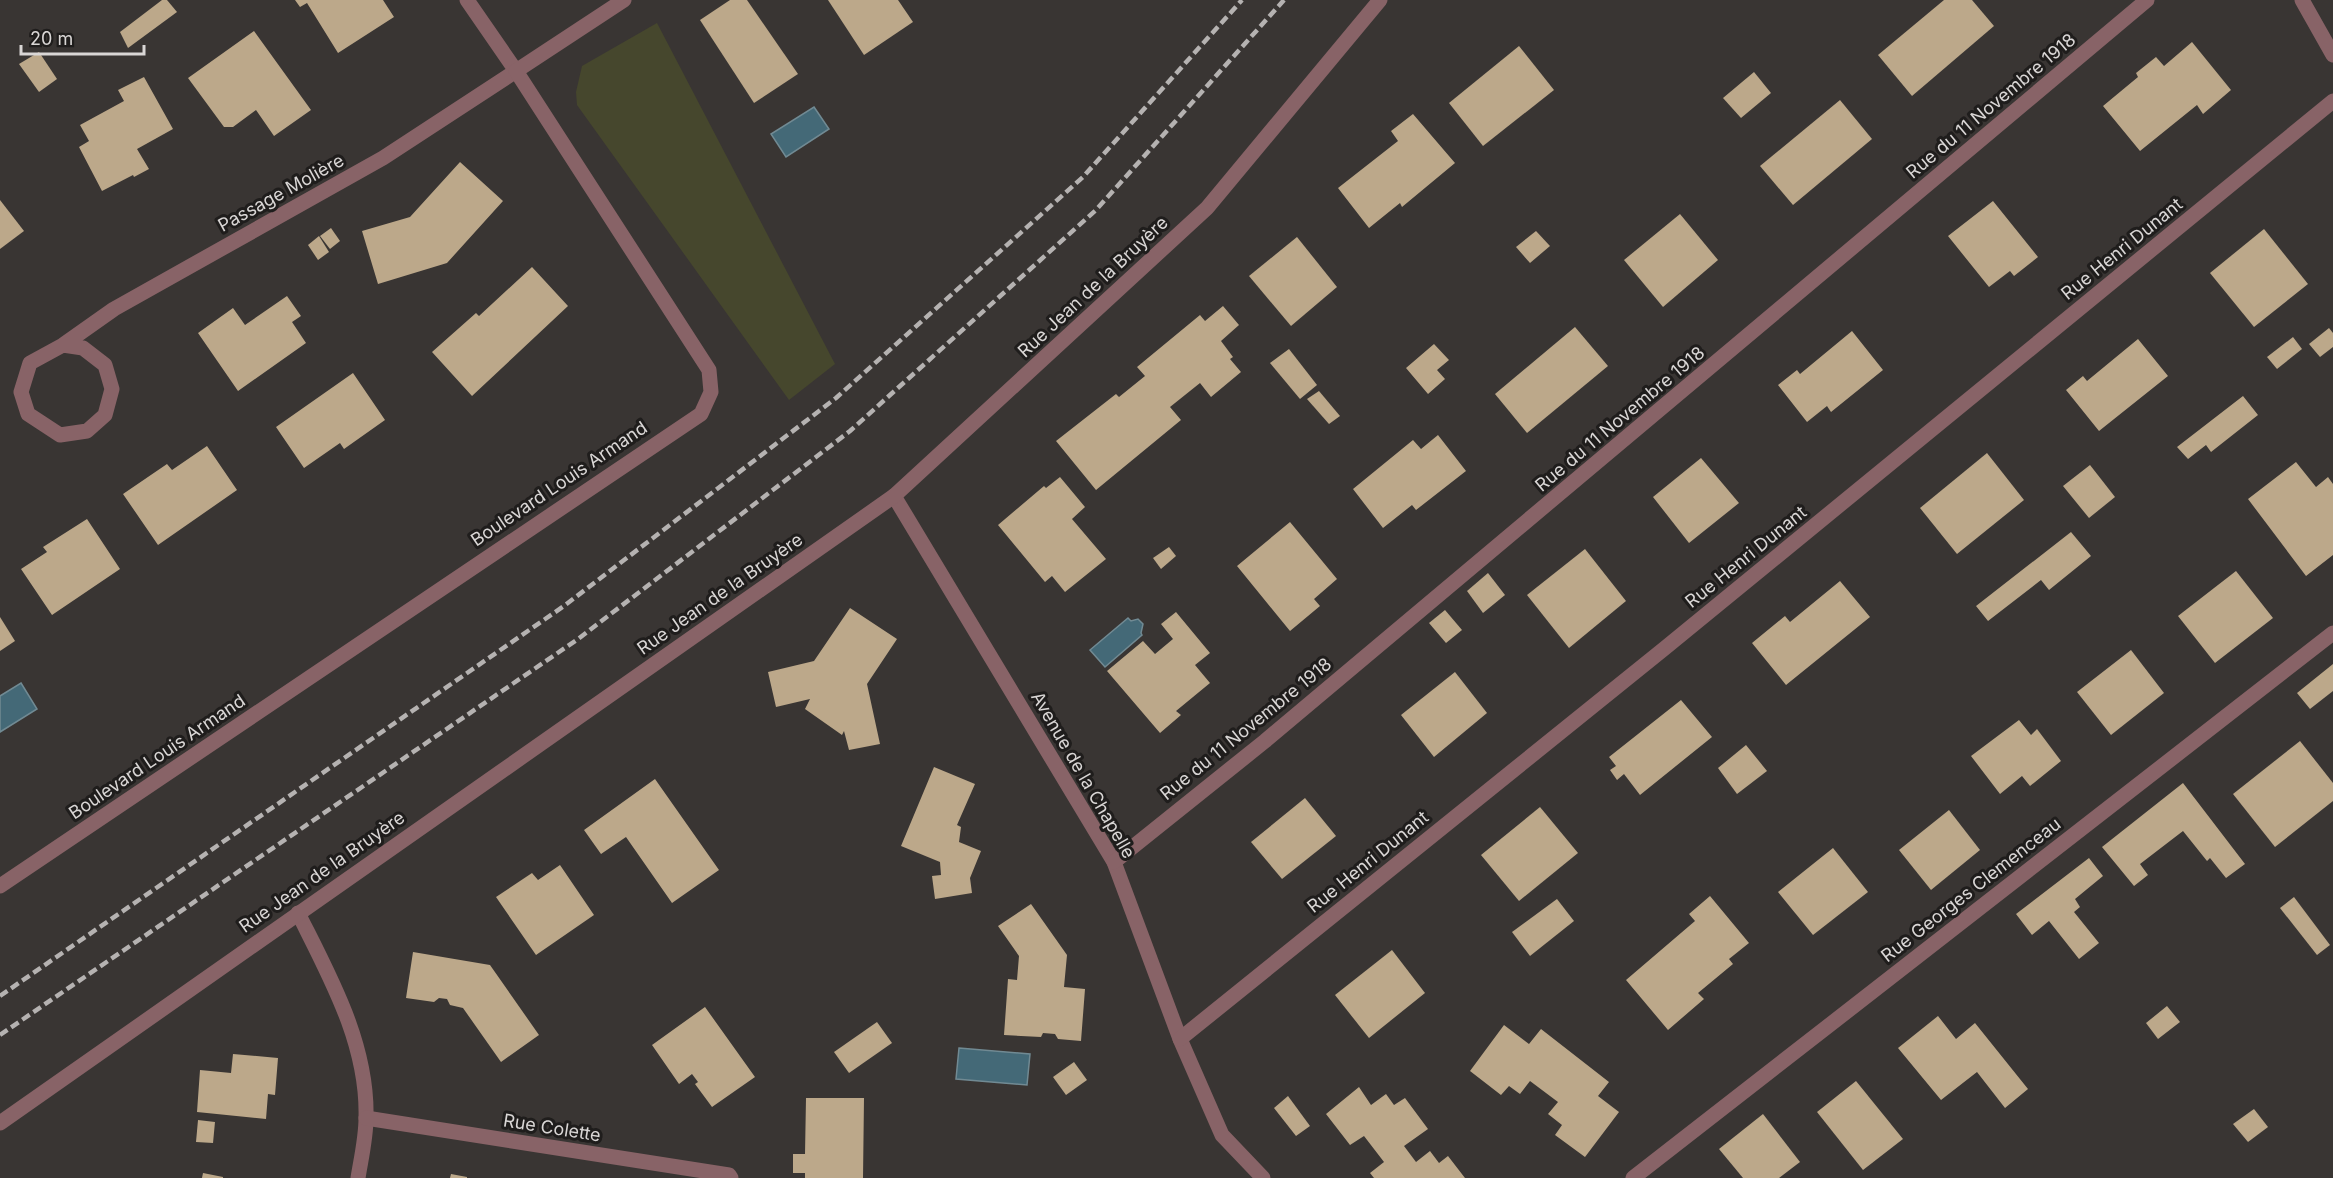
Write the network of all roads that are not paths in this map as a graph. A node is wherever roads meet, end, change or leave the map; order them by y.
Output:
1 (467, 0) edge
2 (624, 0) edge
3 (1380, 0) edge
4 (2147, 0) edge
5 (2302, 0) edge
6 (2333, 55) edge
7 (516, 71) junction
8 (2333, 101) edge
9 (63, 345) junction
10 (894, 496) junction
11 (2333, 633) edge
12 (1114, 862) junction
13 (0, 886) edge
14 (298, 913) junction
15 (1180, 1039) junction
16 (366, 1118) junction
17 (0, 1123) edge
18 (358, 1178) edge
19 (731, 1178) edge
20 (1263, 1178) edge
21 (1633, 1178) edge

1 - 7 street, Boulevard Louis Armand
2 - 7 street
3 - 10 street, Rue Jean de la Bruyère
4 - 12 street, Rue du 11 Novembre 1918
5 - 6 street
7 - 9 street, Passage Molière
7 - 13 street, Boulevard Louis Armand
8 - 15 street, Rue Henri Dunant
9 - 9 street, Passage Molière
10 - 12 street, Avenue de la Chapelle
10 - 14 street, Rue Jean de la Bruyère
11 - 21 street, Rue Georges Clemenceau
12 - 15 street, Avenue de la Chapelle
14 - 16 street
14 - 17 street, Rue Jean de la Bruyère
15 - 20 street, Avenue de la Chapelle
16 - 18 street
16 - 19 street, Rue Colette

